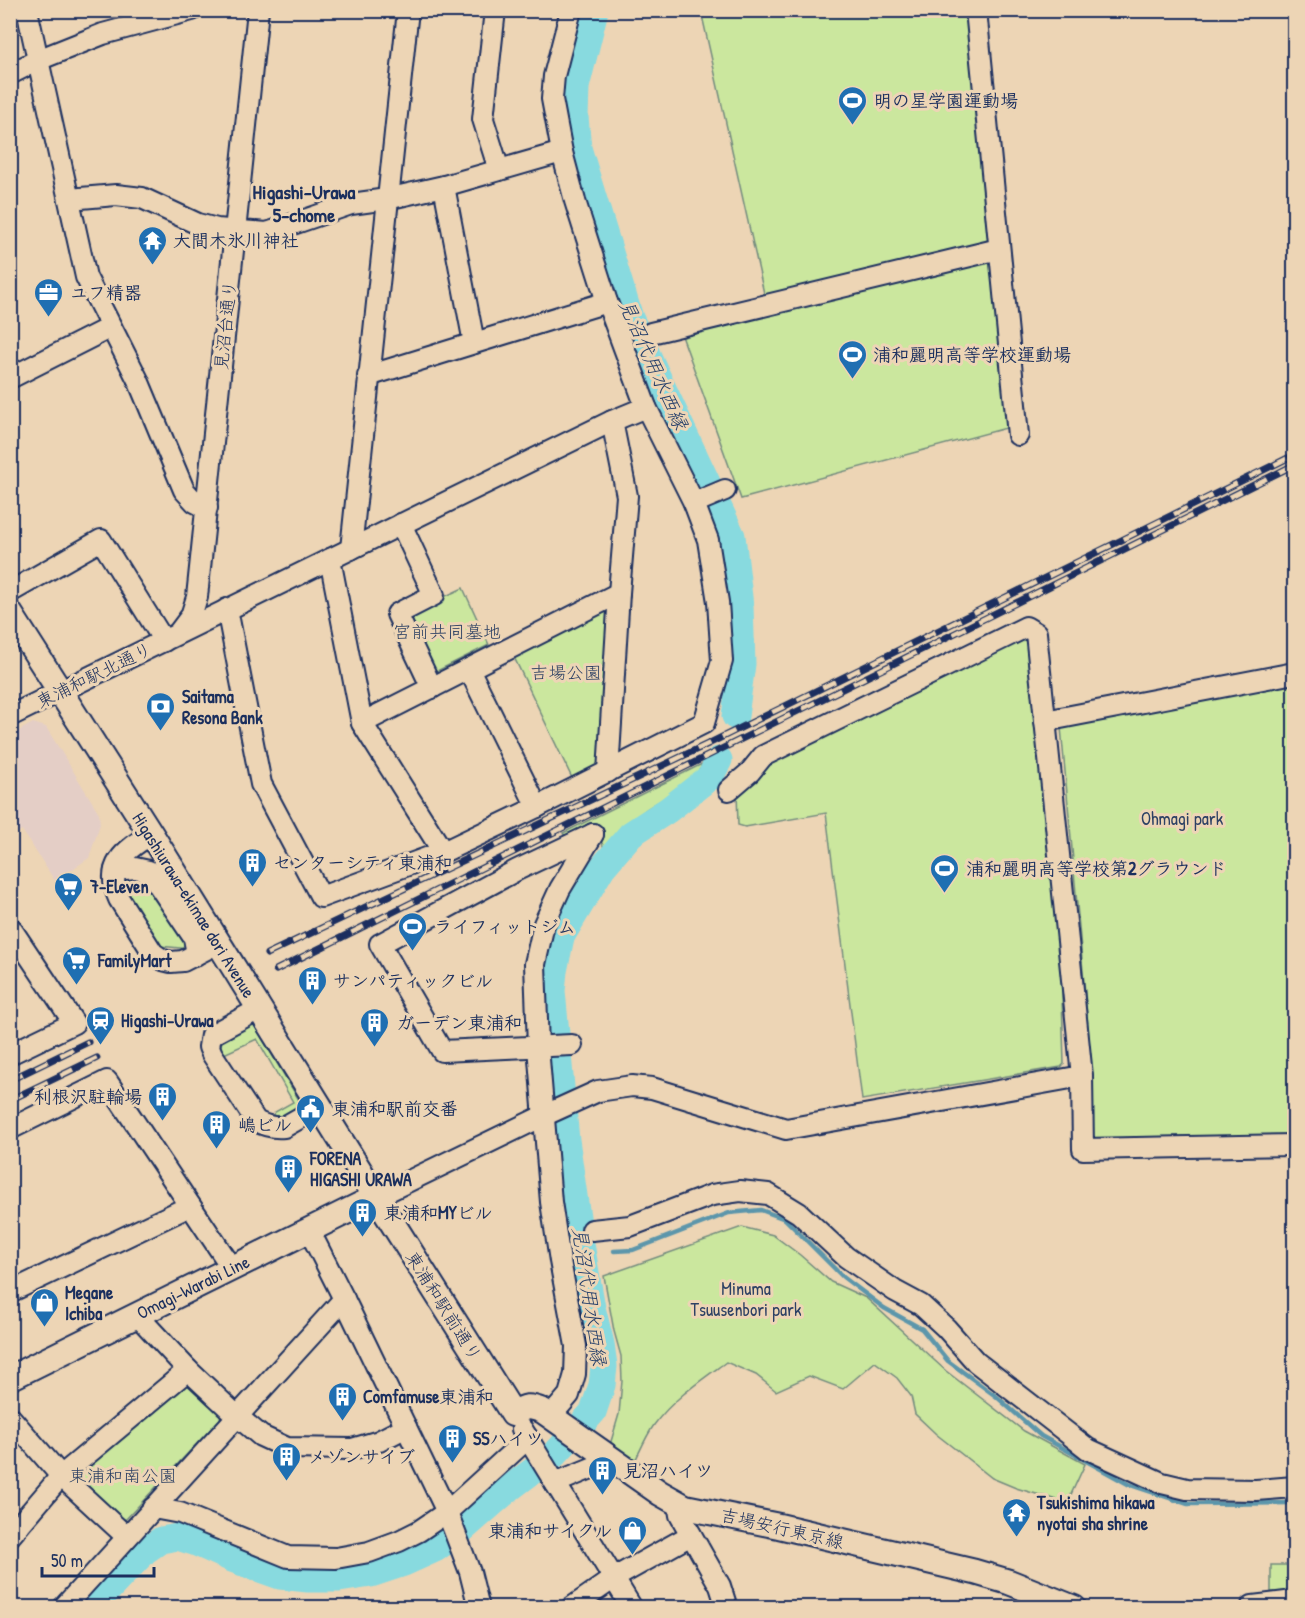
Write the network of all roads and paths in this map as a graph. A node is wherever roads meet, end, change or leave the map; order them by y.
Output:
1 (27, 10) edge
2 (192, 10) edge
3 (258, 10) edge
4 (408, 10) edge
5 (495, 10) edge
6 (571, 10) edge
7 (976, 10) edge
8 (38, 60) junction
9 (10, 74) edge
10 (562, 152) junction
11 (499, 170) junction
12 (444, 186) junction
13 (69, 199) junction
14 (387, 199) junction
15 (235, 231) junction
16 (999, 249) junction
17 (607, 302) junction
18 (111, 327) junction
19 (651, 333) dead end
20 (474, 343) junction
21 (13, 371) edge
22 (368, 376) junction
23 (646, 407) junction
24 (612, 421) junction
25 (1018, 435) dead end
26 (725, 490) dead end
27 (694, 503) junction
28 (207, 508) junction
29 (401, 524) junction
30 (351, 549) junction
31 (330, 559) junction
32 (10, 592) edge
33 (619, 593) junction
34 (227, 609) junction
35 (10, 613) edge
36 (171, 637) junction
37 (469, 669) junction
38 (1294, 673) edge
39 (432, 688) junction
40 (59, 692) junction
41 (10, 716) edge
42 (1045, 721) junction
43 (362, 723) junction
44 (608, 772) junction
45 (729, 790) dead end
46 (537, 807) junction
47 (151, 834) junction
48 (443, 852) junction
49 (115, 870) junction
50 (10, 927) edge
51 (218, 943) junction
52 (194, 956) junction
53 (259, 1010) junction
54 (572, 1045) dead end
55 (538, 1047) junction
56 (10, 1054) edge
57 (1082, 1076) junction
58 (319, 1107) junction
59 (543, 1116) junction
60 (10, 1129) edge
61 (1294, 1145) edge
62 (376, 1197) junction
63 (190, 1206) junction
64 (309, 1230) junction
65 (592, 1230) dead end
66 (232, 1268) junction
67 (10, 1292) edge
68 (344, 1299) junction
69 (137, 1315) junction
70 (188, 1370) junction
71 (10, 1378) edge
72 (513, 1414) junction
73 (237, 1416) junction
74 (10, 1417) edge
75 (556, 1419) junction
76 (406, 1427) junction
77 (530, 1442) junction
78 (611, 1460) junction
79 (61, 1476) junction
80 (553, 1480) junction
81 (1294, 1487) edge
82 (678, 1503) junction
83 (153, 1508) junction
84 (450, 1518) junction
85 (691, 1535) junction
86 (10, 1536) edge
87 (127, 1537) junction
88 (614, 1578) junction
89 (1294, 1603) edge
90 (63, 1608) edge
91 (479, 1608) edge
92 (571, 1608) edge
93 (632, 1608) edge
94 (727, 1608) edge
95 (1074, 1608) edge
96 (1253, 1608) edge

1 - 8 street
2 - 8 street
3 - 15 street, 見沼台通り
4 - 14 street
5 - 11 street
6 - 10 street
7 - 16 street
8 - 9 street
8 - 13 street
10 - 11 street
10 - 17 street
11 - 12 street
12 - 14 street
12 - 20 street
13 - 15 street
13 - 18 street
14 - 15 street
14 - 22 street
15 - 28 street, 見沼台通り
16 - 19 street
16 - 25 street
17 - 20 street
17 - 23 street
18 - 21 street
18 - 28 street
20 - 22 street
22 - 30 street
23 - 24 street, 東浦和駅北通り
23 - 27 street
24 - 29 street, 東浦和駅北通り
24 - 33 street
26 - 27 street
27 - 44 street
28 - 36 street, 見沼台通り
29 - 30 street, 東浦和駅北通り
29 - 39 street
30 - 31 street, 東浦和駅北通り
31 - 34 street, 東浦和駅北通り
31 - 43 street
32 - 36 street
33 - 37 street
33 - 44 street
34 - 36 street, 東浦和駅北通り
34 - 48 street
35 - 40 main road, Higashiurawa-ekimae dori Avenue
36 - 40 street, 東浦和駅北通り
37 - 39 street
37 - 46 street
38 - 42 street
39 - 43 street
40 - 41 street, 東浦和駅北通り
40 - 47 main road, Higashiurawa-ekimae dori Avenue
42 - 45 street
42 - 57 street
43 - 48 street
44 - 46 street
46 - 48 street
47 - 49 street
47 - 51 main road, Higashiurawa-ekimae dori Avenue
49 - 52 street
49 - 52 street
50 - 56 street
51 - 52 street
51 - 53 main road, Higashiurawa-ekimae dori Avenue
53 - 58 main road, Higashiurawa-ekimae dori Avenue
53 - 58 street
54 - 55 street
55 - 55 street
55 - 59 street
57 - 59 street
57 - 61 street
58 - 62 main road, Higashiurawa-ekimae dori Avenue
59 - 62 street
59 - 75 street
60 - 63 street
62 - 64 main road, Omagi-Warabi Line
62 - 72 main road, 東浦和駅前通り
63 - 66 street
63 - 67 street
64 - 66 main road, Omagi-Warabi Line
64 - 68 street
65 - 81 street
66 - 69 main road, Omagi-Warabi Line
68 - 73 street
68 - 76 street
69 - 70 street
69 - 71 main road, Omagi-Warabi Line
70 - 73 street
70 - 79 street
72 - 75 main road, 吉場安行東京線
72 - 77 street
73 - 76 street
73 - 83 street
74 - 79 street
75 - 78 main road, 吉場安行東京線
76 - 84 street
77 - 80 street
77 - 84 street
78 - 80 street
78 - 82 main road, 吉場安行東京線
79 - 86 street
79 - 87 street
80 - 88 street
82 - 85 street
82 - 95 main road, 吉場安行東京線
83 - 84 street
83 - 87 street
84 - 91 street
85 - 88 street
85 - 94 street
87 - 90 street
88 - 92 street
88 - 93 street
89 - 96 main road

